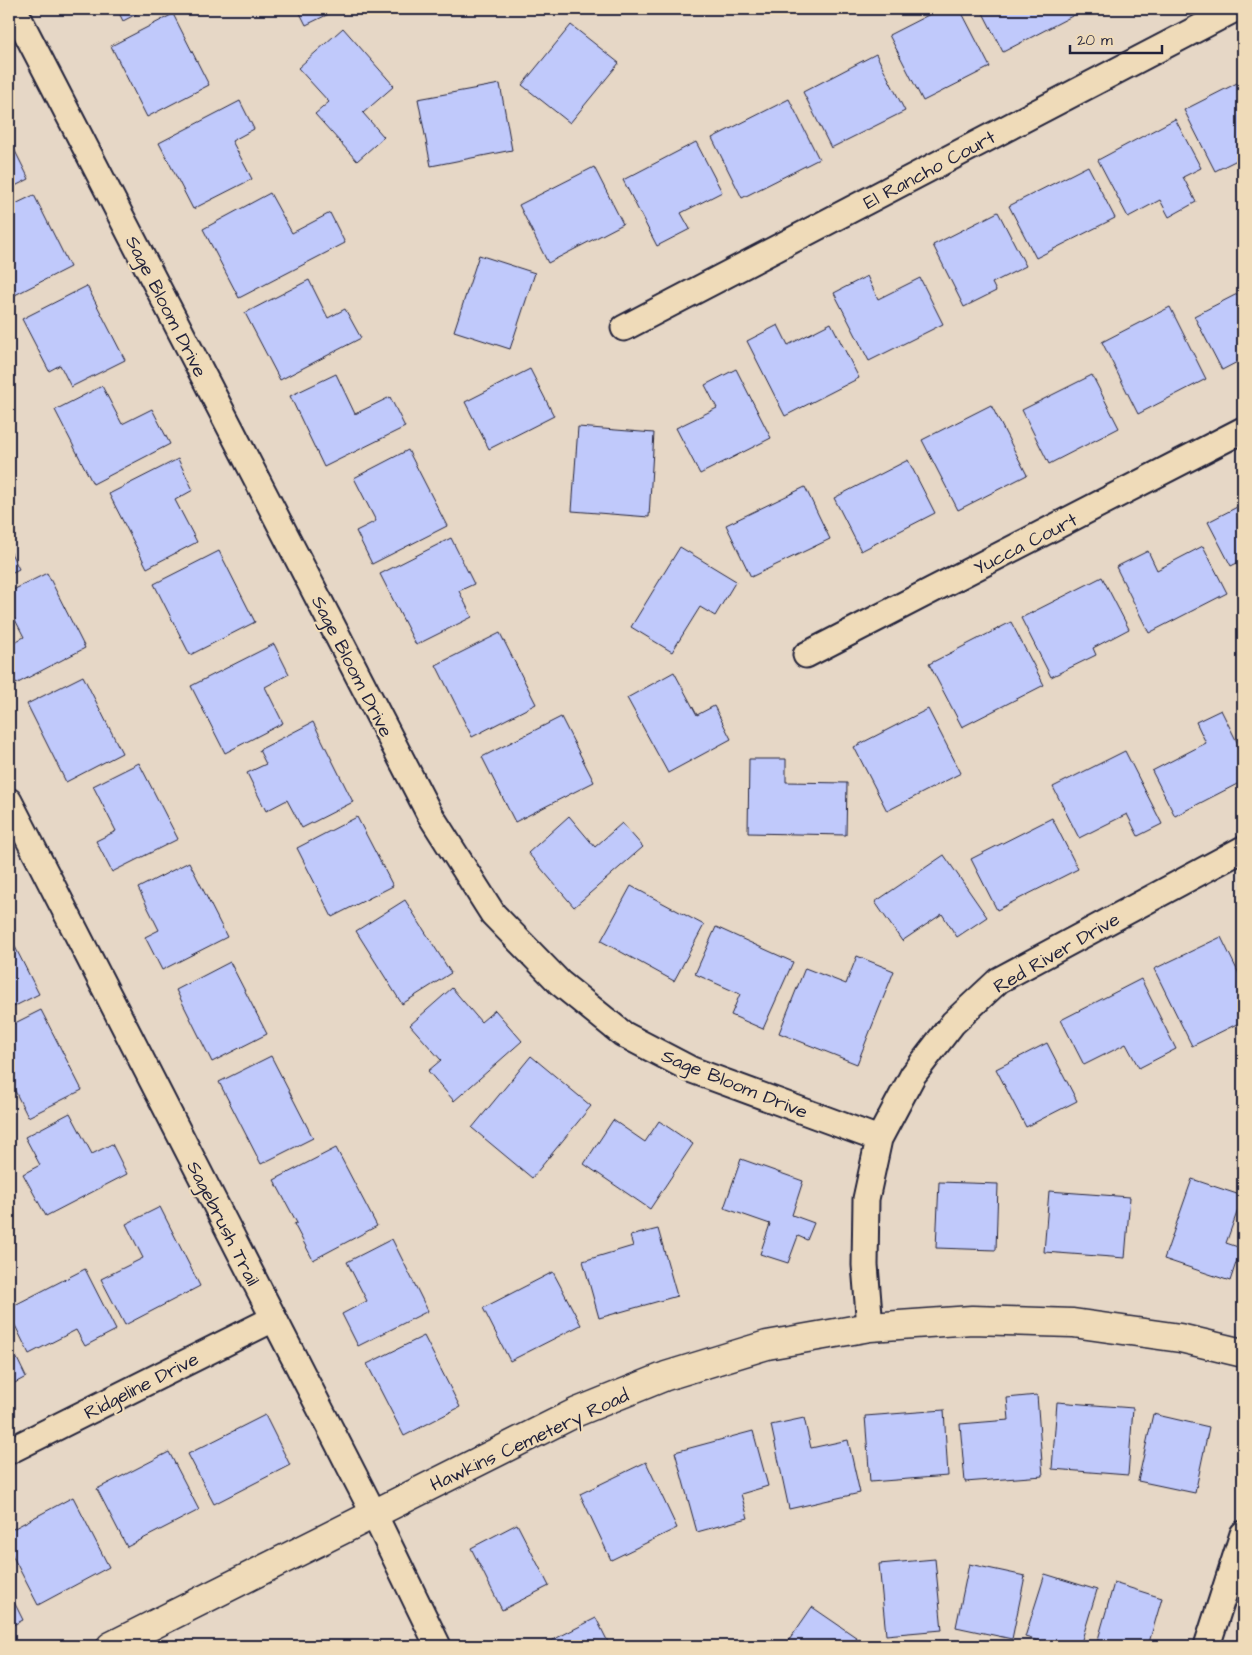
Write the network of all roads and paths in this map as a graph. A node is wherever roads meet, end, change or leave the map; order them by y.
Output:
1 (14, 9) edge
2 (1235, 9) edge
3 (624, 328) dead end
4 (1243, 430) edge
5 (806, 656) dead end
6 (9, 801) edge
7 (1243, 849) edge
8 (880, 1138) junction
9 (273, 1319) junction
10 (870, 1328) junction
11 (1243, 1353) edge
12 (9, 1451) edge
13 (374, 1514) junction
14 (1243, 1534) edge
15 (110, 1646) edge
16 (438, 1646) edge
17 (1208, 1646) edge

1 - 8 street, Sage Bloom Drive
2 - 3 street, El Rancho Court
4 - 5 street, Yucca Court
6 - 9 street, Sagebrush Trail
7 - 8 street, Red River Drive
8 - 10 street, Red River Drive
9 - 12 street, Ridgeline Drive
9 - 13 street, Sagebrush Trail
10 - 11 street, Hawkins Cemetery Road
10 - 13 street, Hawkins Cemetery Road
13 - 15 street, Hawkins Cemetery Road
13 - 16 street, Sagebrush Trail
14 - 17 street

